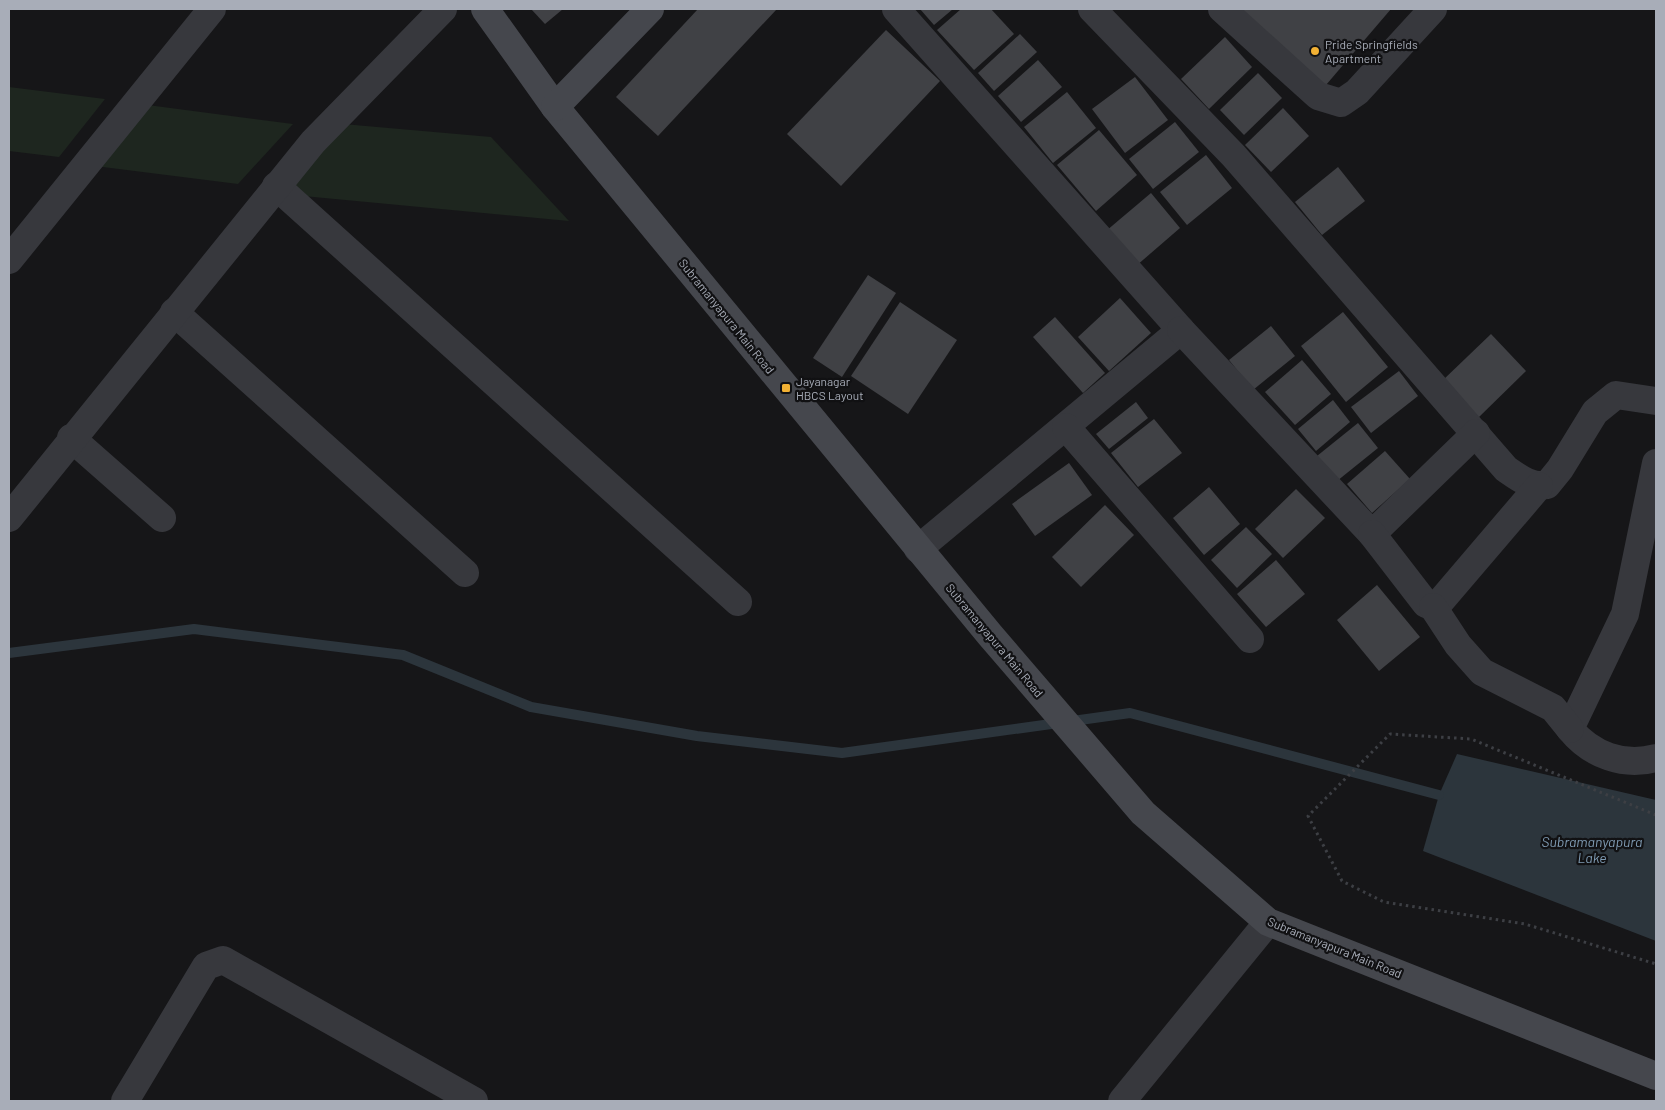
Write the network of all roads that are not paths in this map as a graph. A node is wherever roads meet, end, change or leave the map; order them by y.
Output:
1 (212, 9) edge
2 (443, 9) edge
3 (485, 9) edge
4 (650, 9) edge
5 (896, 9) edge
6 (1092, 9) edge
7 (1222, 9) edge
8 (1432, 9) edge
9 (555, 107) junction
10 (276, 186) junction
11 (9, 260) edge
12 (174, 312) junction
13 (1181, 330) junction
14 (1656, 401) edge
15 (1066, 427) junction
16 (1476, 433) junction
17 (71, 438) junction
18 (1656, 463) edge
19 (1539, 486) junction
20 (9, 518) edge
21 (162, 518) dead end
22 (1372, 534) junction
23 (918, 549) junction
24 (465, 573) dead end
25 (738, 602) dead end
26 (1433, 606) junction
27 (1250, 638) dead end
28 (1570, 729) junction
29 (1656, 758) edge
30 (1268, 922) junction
31 (1656, 1076) edge
32 (131, 1099) edge
33 (474, 1101) edge
34 (1122, 1101) edge

1 - 11 street
2 - 10 street
3 - 9 street, Subramanyapura Main Road
4 - 9 street
5 - 13 street
6 - 16 street
7 - 8 street
9 - 23 street, Subramanyapura Main Road
10 - 12 street
10 - 25 street
12 - 17 street
12 - 24 street
13 - 15 street
13 - 22 street
14 - 19 street
15 - 23 street
15 - 27 street
16 - 19 street
16 - 22 street
17 - 20 street
17 - 21 street
18 - 28 street
19 - 26 street
22 - 26 street
23 - 30 street, Subramanyapura Main Road
26 - 28 street
28 - 29 street
30 - 31 street, Subramanyapura Main Road
30 - 34 street
32 - 33 street

